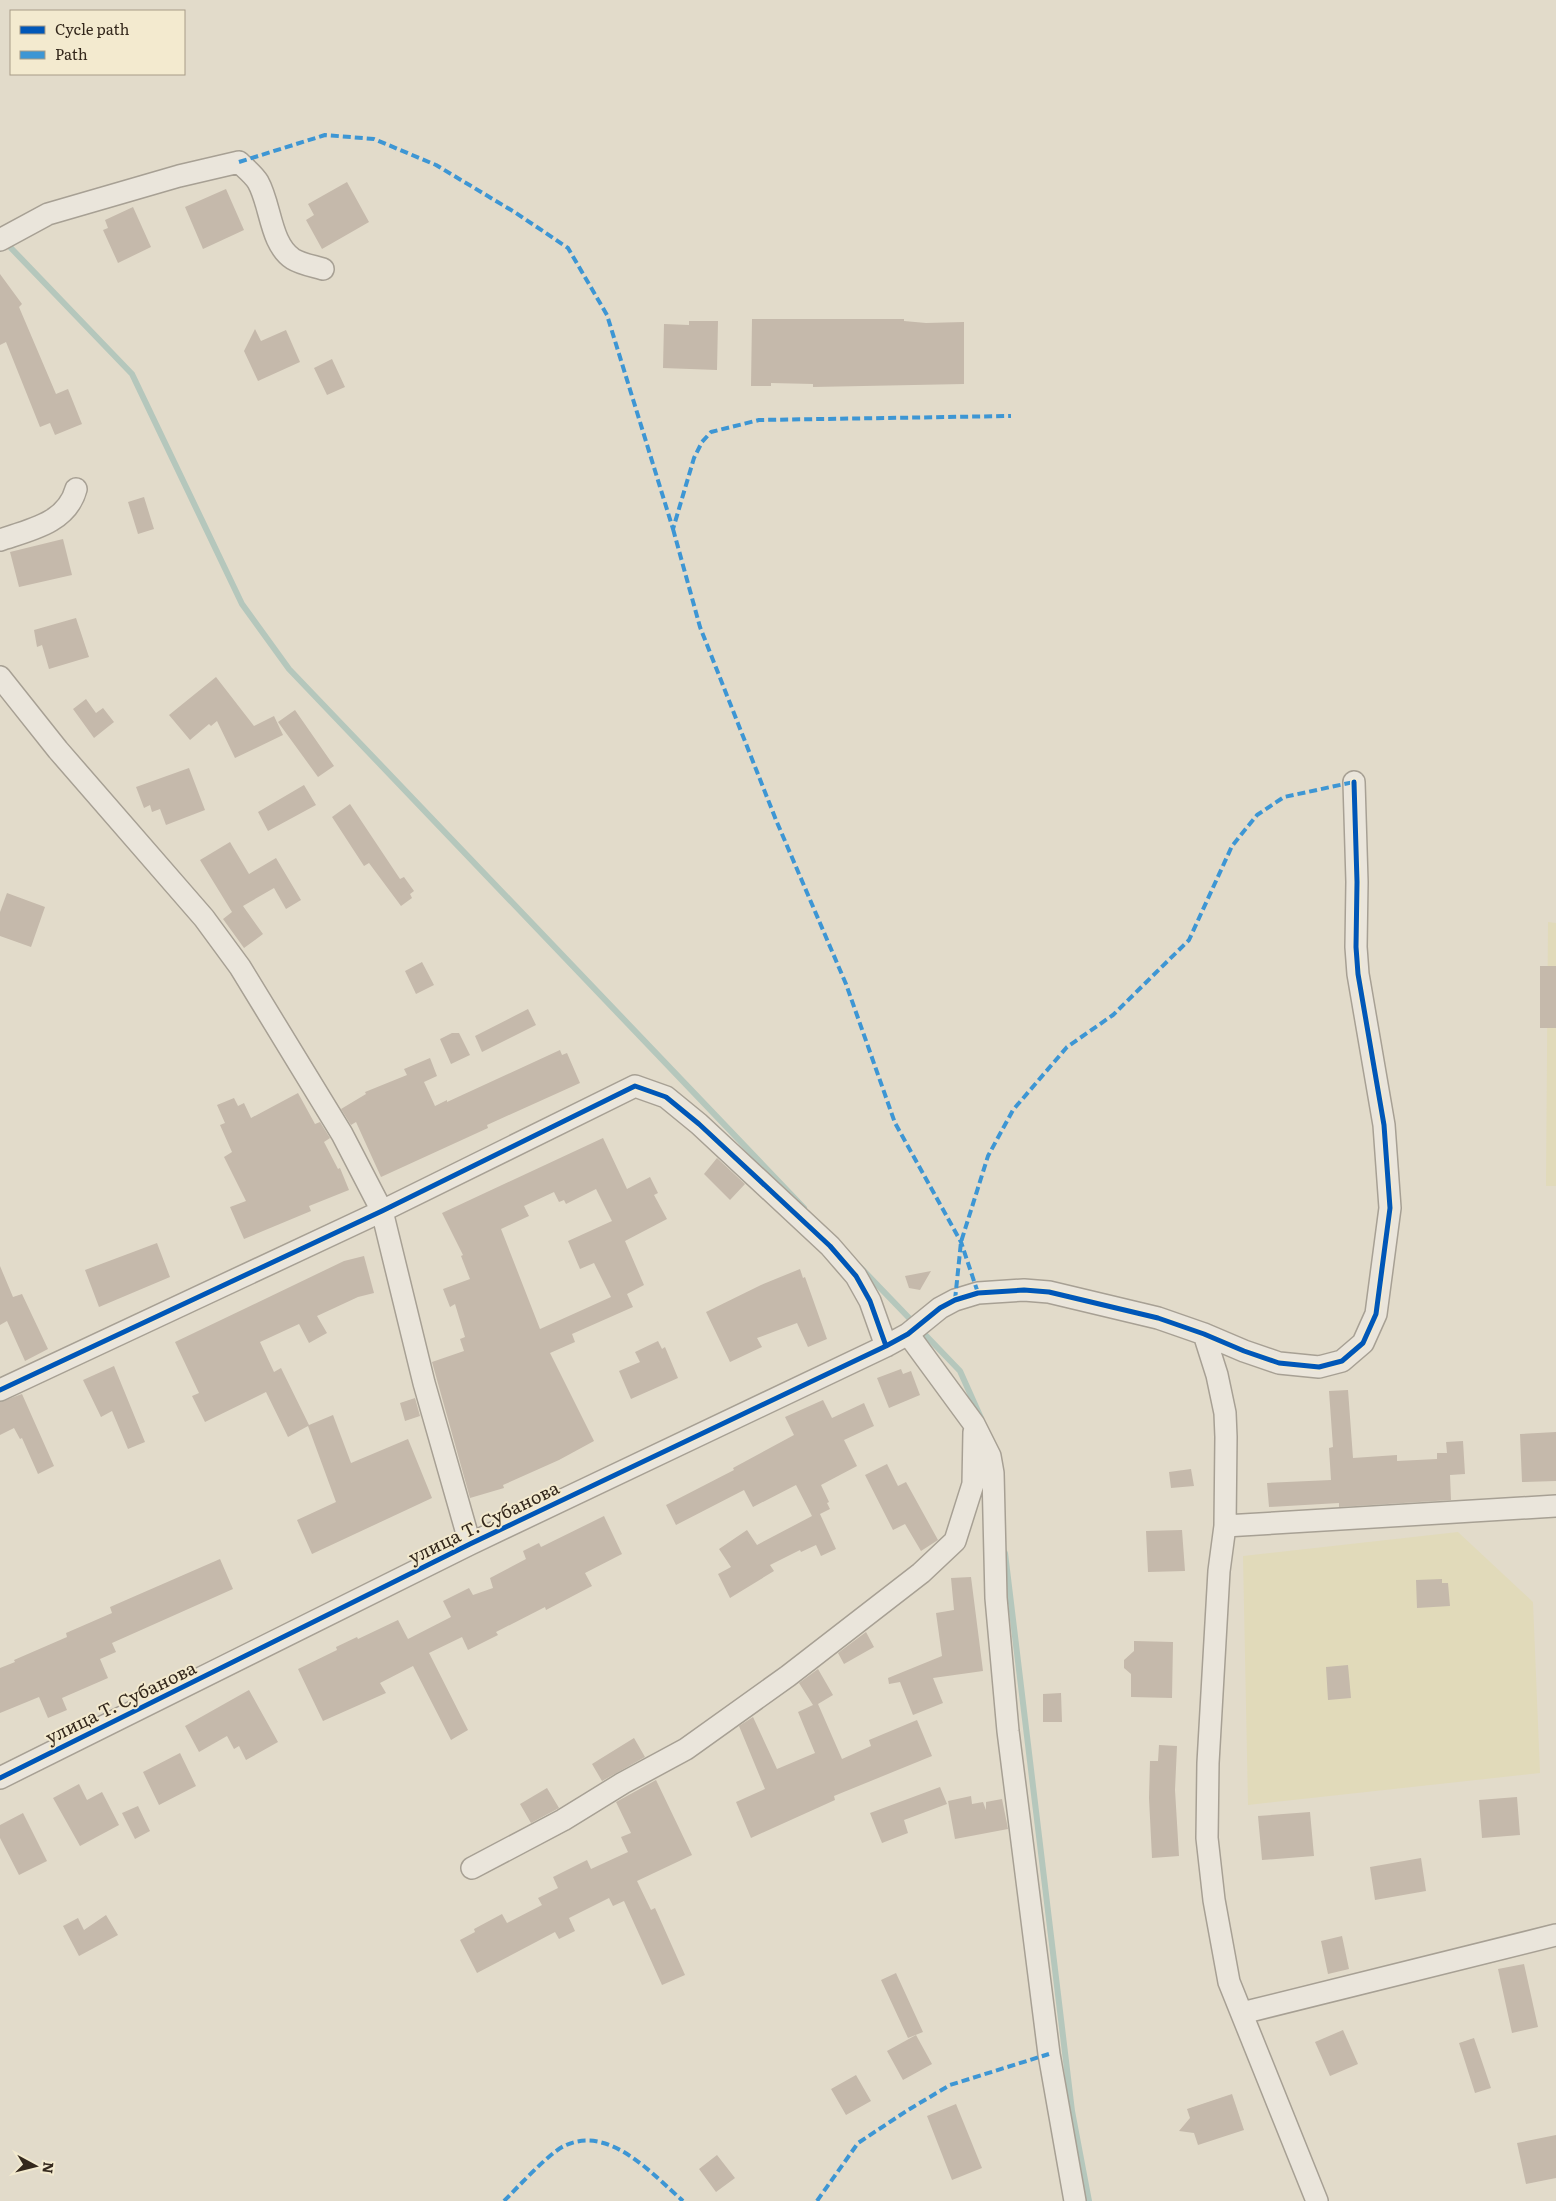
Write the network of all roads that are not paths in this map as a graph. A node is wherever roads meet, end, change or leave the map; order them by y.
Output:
1 (0, 240) edge
2 (322, 269) dead end
3 (76, 489) dead end
4 (0, 540) edge
5 (0, 677) edge
6 (1354, 782) dead end
7 (382, 1211) junction
8 (910, 1331) junction
9 (1204, 1334) junction
10 (886, 1346) junction
11 (0, 1390) edge
12 (974, 1424) junction
13 (1556, 1506) edge
14 (1225, 1526) junction
15 (470, 1544) junction
16 (0, 1778) edge
17 (472, 1868) dead end
18 (1556, 1935) edge
19 (1242, 2013) junction
20 (1075, 2201) edge
21 (1317, 2201) edge

1 - 2 street
3 - 4 street
5 - 7 street
6 - 9 street, улица Т. Субанова
7 - 10 street
7 - 11 street
7 - 15 street
8 - 9 street, улица Т. Субанова
8 - 10 street, улица Т. Субанова
8 - 12 street
9 - 14 street
10 - 15 street, улица Т. Субанова
12 - 17 street
12 - 20 street
13 - 14 street
14 - 19 street
15 - 16 street, улица Т. Субанова
18 - 19 street
19 - 21 street

